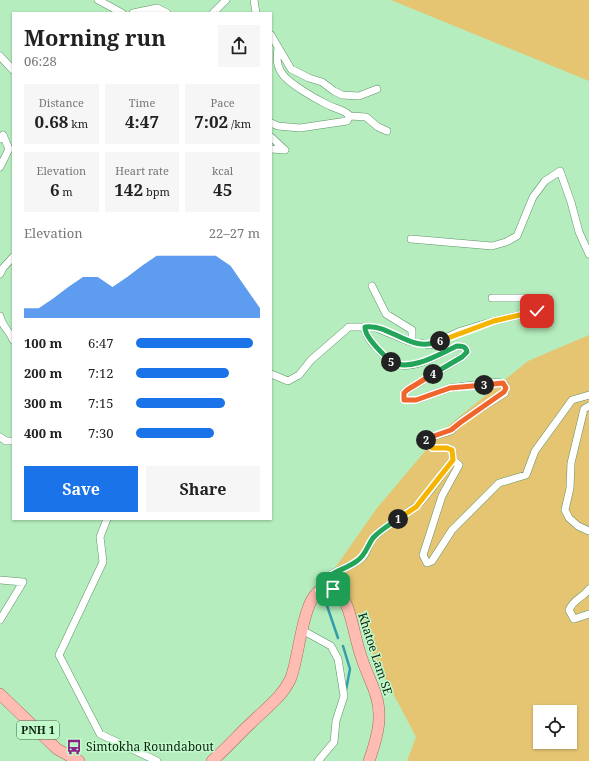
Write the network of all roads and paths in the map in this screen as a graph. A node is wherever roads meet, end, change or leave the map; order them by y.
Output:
1 (98, 0) edge
2 (226, 0) edge
3 (254, 0) edge
4 (120, 12) edge
5 (138, 12) edge
6 (165, 12) edge
7 (214, 12) edge
8 (256, 12) edge
9 (272, 37) edge
10 (278, 48) junction
11 (0, 56) edge
12 (12, 69) edge
13 (377, 89) dead end
14 (350, 116) junction
15 (272, 123) edge
16 (387, 131) dead end
17 (272, 138) edge
18 (0, 140) edge
19 (272, 149) edge
20 (0, 167) edge
21 (411, 239) dead end
22 (589, 254) edge
23 (12, 258) edge
24 (0, 274) edge
25 (372, 286) dead end
26 (492, 298) dead end
27 (0, 316) edge
28 (365, 327) junction
29 (12, 338) edge
30 (408, 341) junction
31 (272, 374) edge
32 (589, 395) edge
33 (589, 406) edge
34 (0, 437) edge
35 (12, 442) edge
36 (453, 460) junction
37 (106, 520) edge
38 (589, 531) edge
39 (0, 580) edge
40 (589, 589) edge
41 (319, 590) junction
42 (589, 614) edge
43 (0, 620) edge
44 (302, 630) junction
45 (0, 694) edge
46 (79, 761) edge
47 (157, 761) edge
48 (212, 761) edge
49 (318, 761) edge
50 (369, 761) edge

1 - 4 street
2 - 7 street
3 - 8 street
5 - 6 street
9 - 10 street
10 - 13 street
10 - 14 street
11 - 12 street
14 - 15 street
14 - 16 street
17 - 19 street
18 - 20 street
21 - 22 street
23 - 24 street
25 - 30 street
26 - 30 street
27 - 29 street
28 - 30 street
28 - 31 street
28 - 36 street
32 - 36 street
33 - 38 street
34 - 35 street
36 - 41 street
37 - 47 street
39 - 43 street
40 - 42 street
41 - 44 main road
41 - 50 main road, Khatoe Lam SE
44 - 48 main road
44 - 49 street
45 - 46 main road, PNH 1

